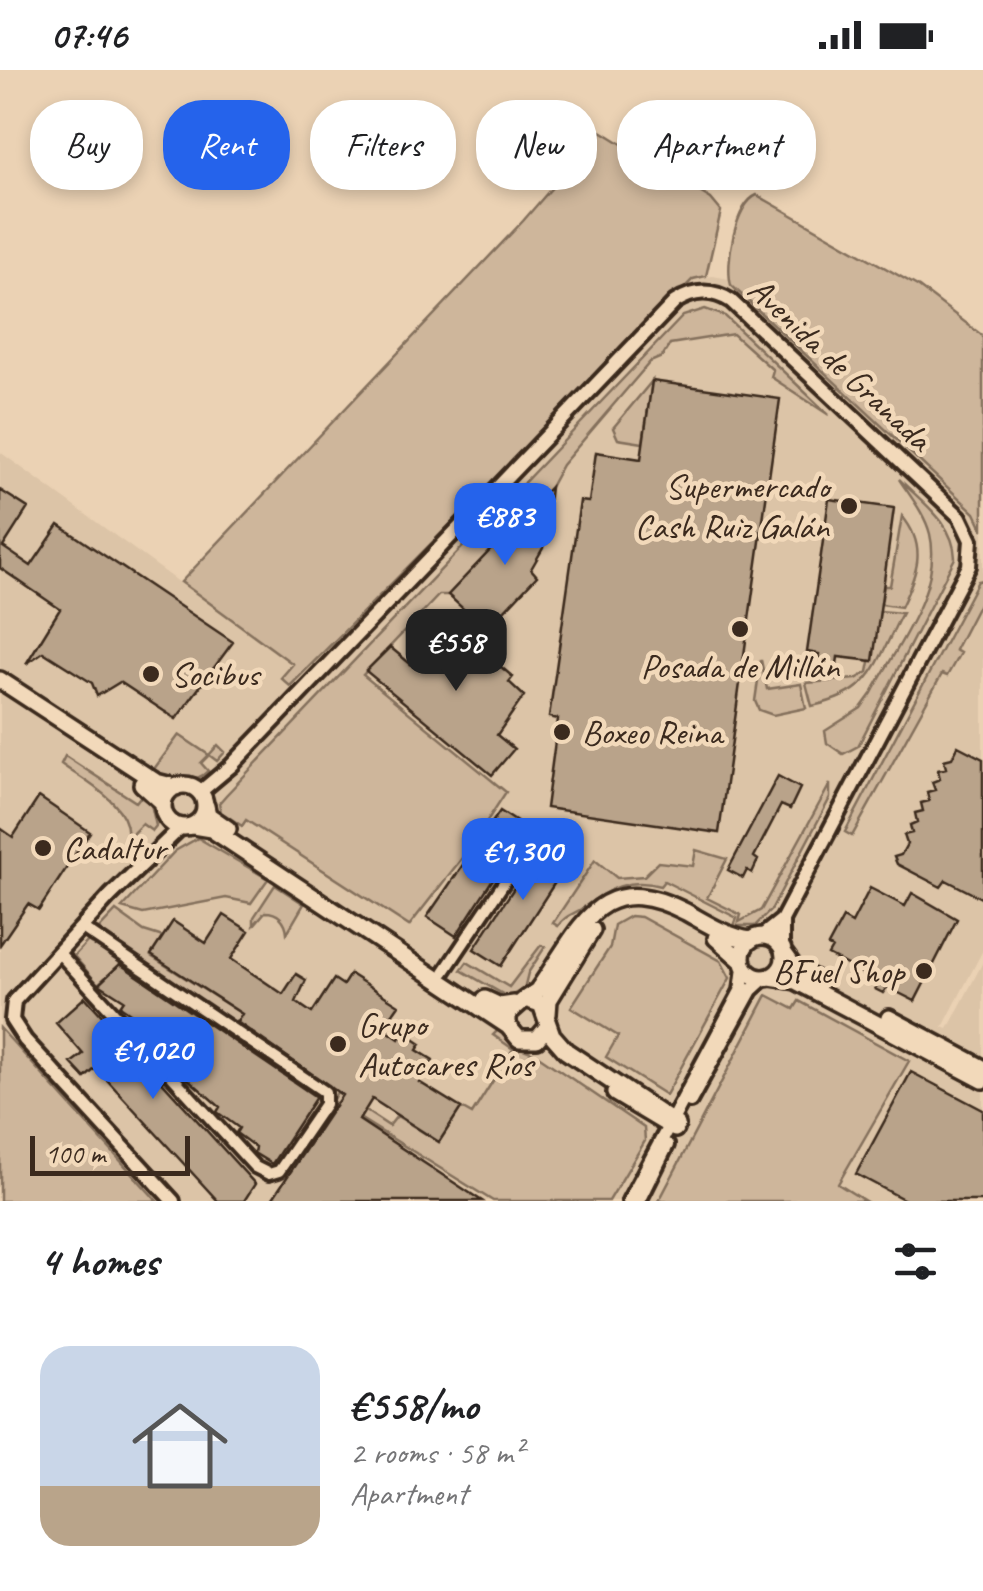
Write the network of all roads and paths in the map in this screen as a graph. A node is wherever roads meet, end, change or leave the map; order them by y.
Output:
1 (0, 680) edge
2 (0, 692) edge
3 (176, 787) junction
4 (203, 800) junction
5 (163, 803) junction
6 (181, 825) junction
7 (536, 834) dead end
8 (782, 920) junction
9 (81, 927) junction
10 (756, 938) junction
11 (783, 950) junction
12 (58, 952) junction
13 (743, 964) junction
14 (444, 972) junction
15 (767, 977) junction
16 (519, 1002) junction
17 (6, 1012) edge
18 (548, 1020) junction
19 (508, 1026) junction
20 (531, 1040) junction
21 (983, 1068) edge
22 (983, 1080) edge
23 (673, 1125) junction
24 (172, 1201) edge
25 (629, 1201) edge
26 (639, 1201) edge

1 - 3 main road
2 - 5 main road
3 - 4 main road
3 - 5 main road
4 - 6 main road
4 - 8 street, Avenida de Granada
4 - 14 main road
5 - 6 main road
6 - 9 street
6 - 19 main road
7 - 14 street
8 - 10 street, Avenida de Granada
8 - 11 street, Avenida de Granada
9 - 12 street
9 - 12 street
10 - 11 main road
10 - 13 main road
10 - 16 main road
11 - 15 main road
11 - 21 main road
12 - 17 street
13 - 15 main road
13 - 18 main road
13 - 23 street
14 - 16 main road
15 - 22 main road
15 - 23 street
16 - 18 main road
16 - 19 main road
17 - 24 street
18 - 20 main road
18 - 23 main road
19 - 20 main road
20 - 23 main road
23 - 25 street
23 - 26 street

